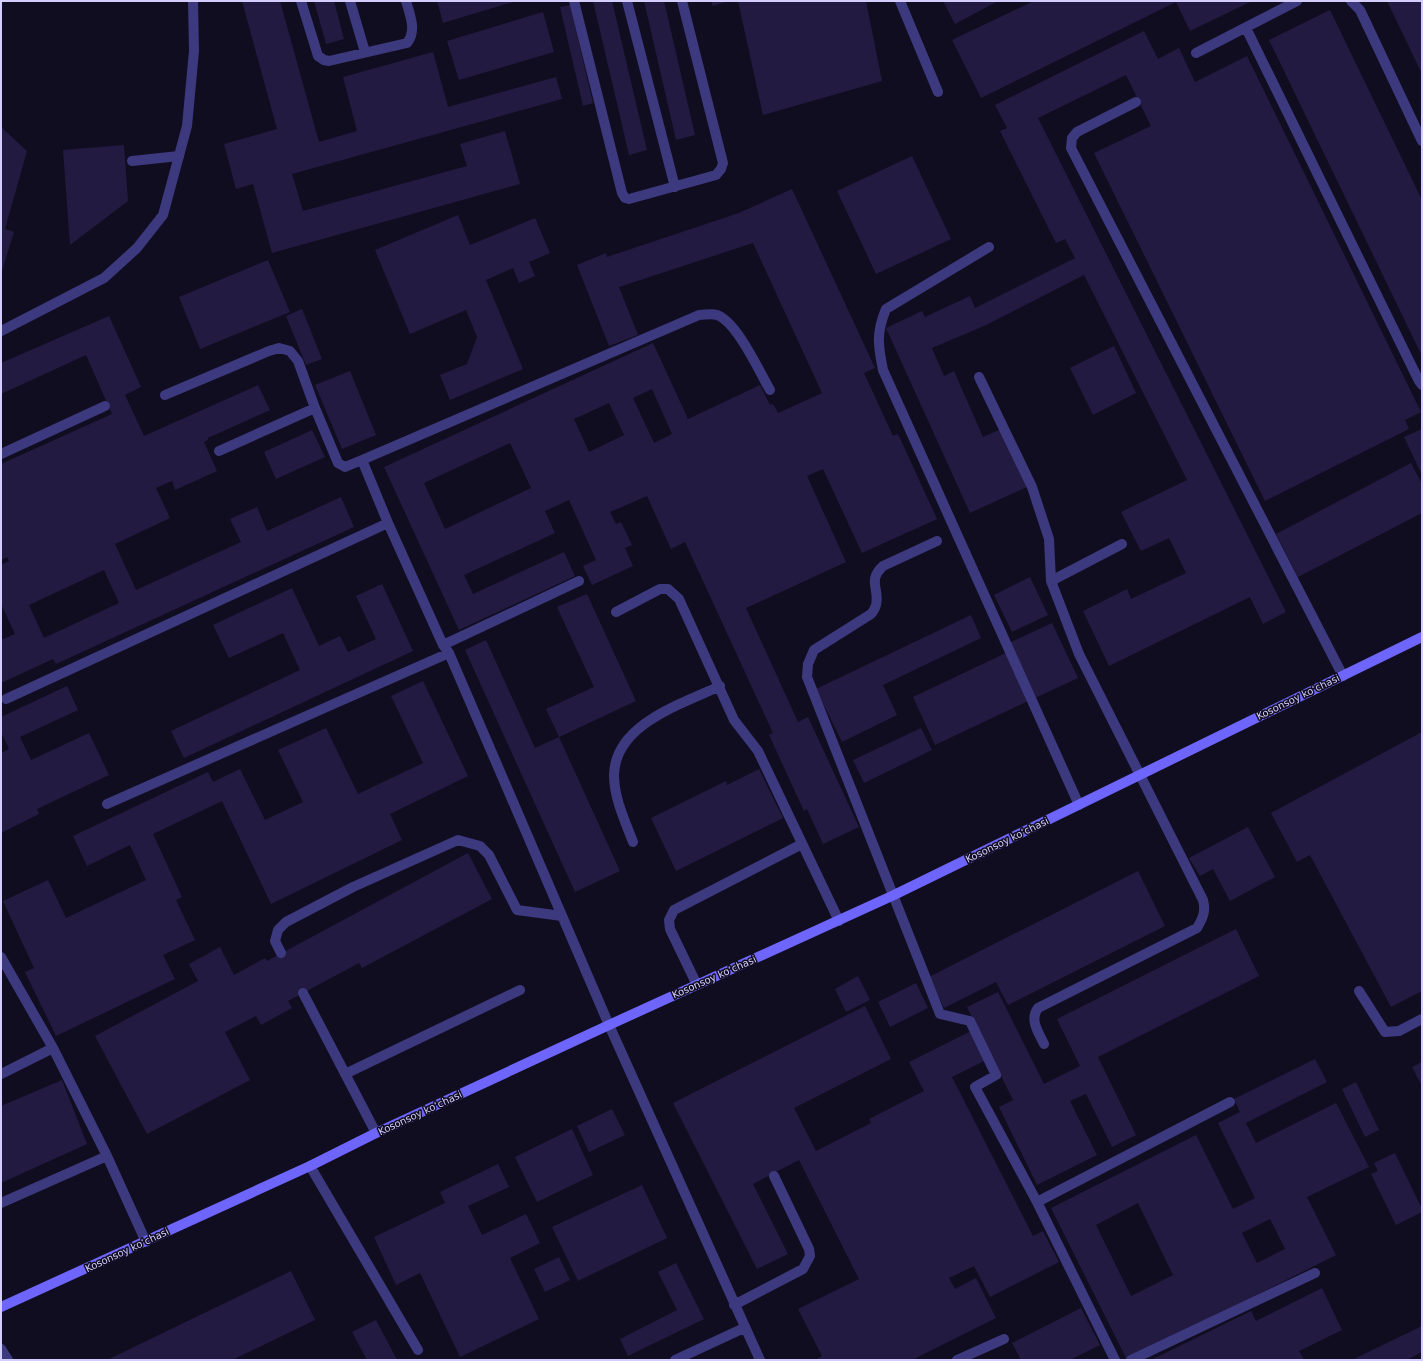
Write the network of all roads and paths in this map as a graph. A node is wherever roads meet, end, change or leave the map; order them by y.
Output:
1 (193, 1) edge
2 (301, 1) edge
3 (350, 1) edge
4 (406, 1) edge
5 (574, 1) edge
6 (627, 1) edge
7 (682, 1) edge
8 (900, 1) edge
9 (1297, 1) edge
10 (1352, 1) edge
11 (1246, 28) junction
12 (365, 52) junction
13 (1196, 53) dead end
14 (938, 92) dead end
15 (1136, 102) dead end
16 (1422, 141) edge
17 (179, 156) junction
18 (132, 161) dead end
19 (675, 188) junction
20 (988, 247) dead end
21 (1, 331) edge
22 (979, 377) dead end
23 (1422, 384) edge
24 (770, 390) dead end
25 (165, 395) dead end
26 (105, 406) dead end
27 (315, 408) junction
28 (219, 451) dead end
29 (1, 454) edge
30 (362, 460) junction
31 (388, 523) junction
32 (937, 541) dead end
33 (1122, 544) dead end
34 (579, 581) dead end
35 (1051, 581) junction
36 (616, 612) dead end
37 (1422, 636) edge
38 (446, 649) junction
39 (1343, 676) junction
40 (720, 686) junction
41 (6, 699) dead end
42 (1140, 775) junction
43 (107, 804) dead end
44 (1079, 805) junction
45 (633, 842) dead end
46 (802, 844) junction
47 (894, 895) junction
48 (562, 916) junction
49 (839, 921) junction
50 (281, 953) dead end
51 (1, 956) edge
52 (697, 985) junction
53 (520, 990) dead end
54 (1359, 991) dead end
55 (303, 993) dead end
56 (1422, 1019) edge
57 (609, 1025) junction
58 (1044, 1044) dead end
59 (53, 1048) junction
60 (1, 1074) edge
61 (345, 1074) junction
62 (1230, 1102) dead end
63 (376, 1133) junction
64 (107, 1156) junction
65 (310, 1166) junction
66 (774, 1176) dead end
67 (1037, 1202) junction
68 (1, 1203) edge
69 (146, 1242) junction
70 (1315, 1273) dead end
71 (734, 1306) junction
72 (1, 1307) edge
73 (744, 1328) junction
74 (1004, 1339) dead end
75 (1, 1349) edge
76 (418, 1350) dead end
77 (8, 1360) edge
78 (675, 1360) edge
79 (760, 1360) edge
80 (957, 1360) edge
81 (1115, 1360) edge
82 (1131, 1360) edge

1 - 17 street
2 - 12 street
3 - 12 street
4 - 12 street
5 - 19 street
6 - 19 street
7 - 19 street
8 - 14 street
9 - 11 street
10 - 16 street
11 - 13 street
11 - 23 street
15 - 39 street
17 - 18 street
17 - 21 street
20 - 44 street
22 - 35 street
24 - 30 street
25 - 27 street
26 - 29 street
27 - 28 street
27 - 30 street
30 - 31 street
31 - 38 street
31 - 41 street
32 - 47 street
33 - 35 street
34 - 38 street
35 - 42 street
36 - 40 street
37 - 39 main road, Kosonsoy koʻchasi
38 - 43 street
38 - 48 street
39 - 42 main road, Kosonsoy koʻchasi
40 - 45 street
40 - 46 street
42 - 44 main road, Kosonsoy koʻchasi
42 - 58 street
44 - 47 main road, Kosonsoy koʻchasi
46 - 49 street
46 - 52 street
47 - 49 main road, Kosonsoy koʻchasi
47 - 67 street
48 - 50 street
48 - 57 street
49 - 52 main road, Kosonsoy koʻchasi
51 - 59 street
52 - 57 main road, Kosonsoy koʻchasi
53 - 61 street
54 - 56 street
55 - 61 street
57 - 63 main road, Kosonsoy koʻchasi
57 - 71 street
59 - 60 street
59 - 64 street
61 - 63 street
62 - 67 street
63 - 65 main road, Kosonsoy koʻchasi
64 - 68 street
64 - 69 street
65 - 69 main road, Kosonsoy koʻchasi
65 - 76 street
66 - 71 street
67 - 81 street
69 - 72 main road, Kosonsoy koʻchasi
70 - 82 street
71 - 73 street
73 - 78 street
73 - 79 street
74 - 80 street
75 - 77 street

